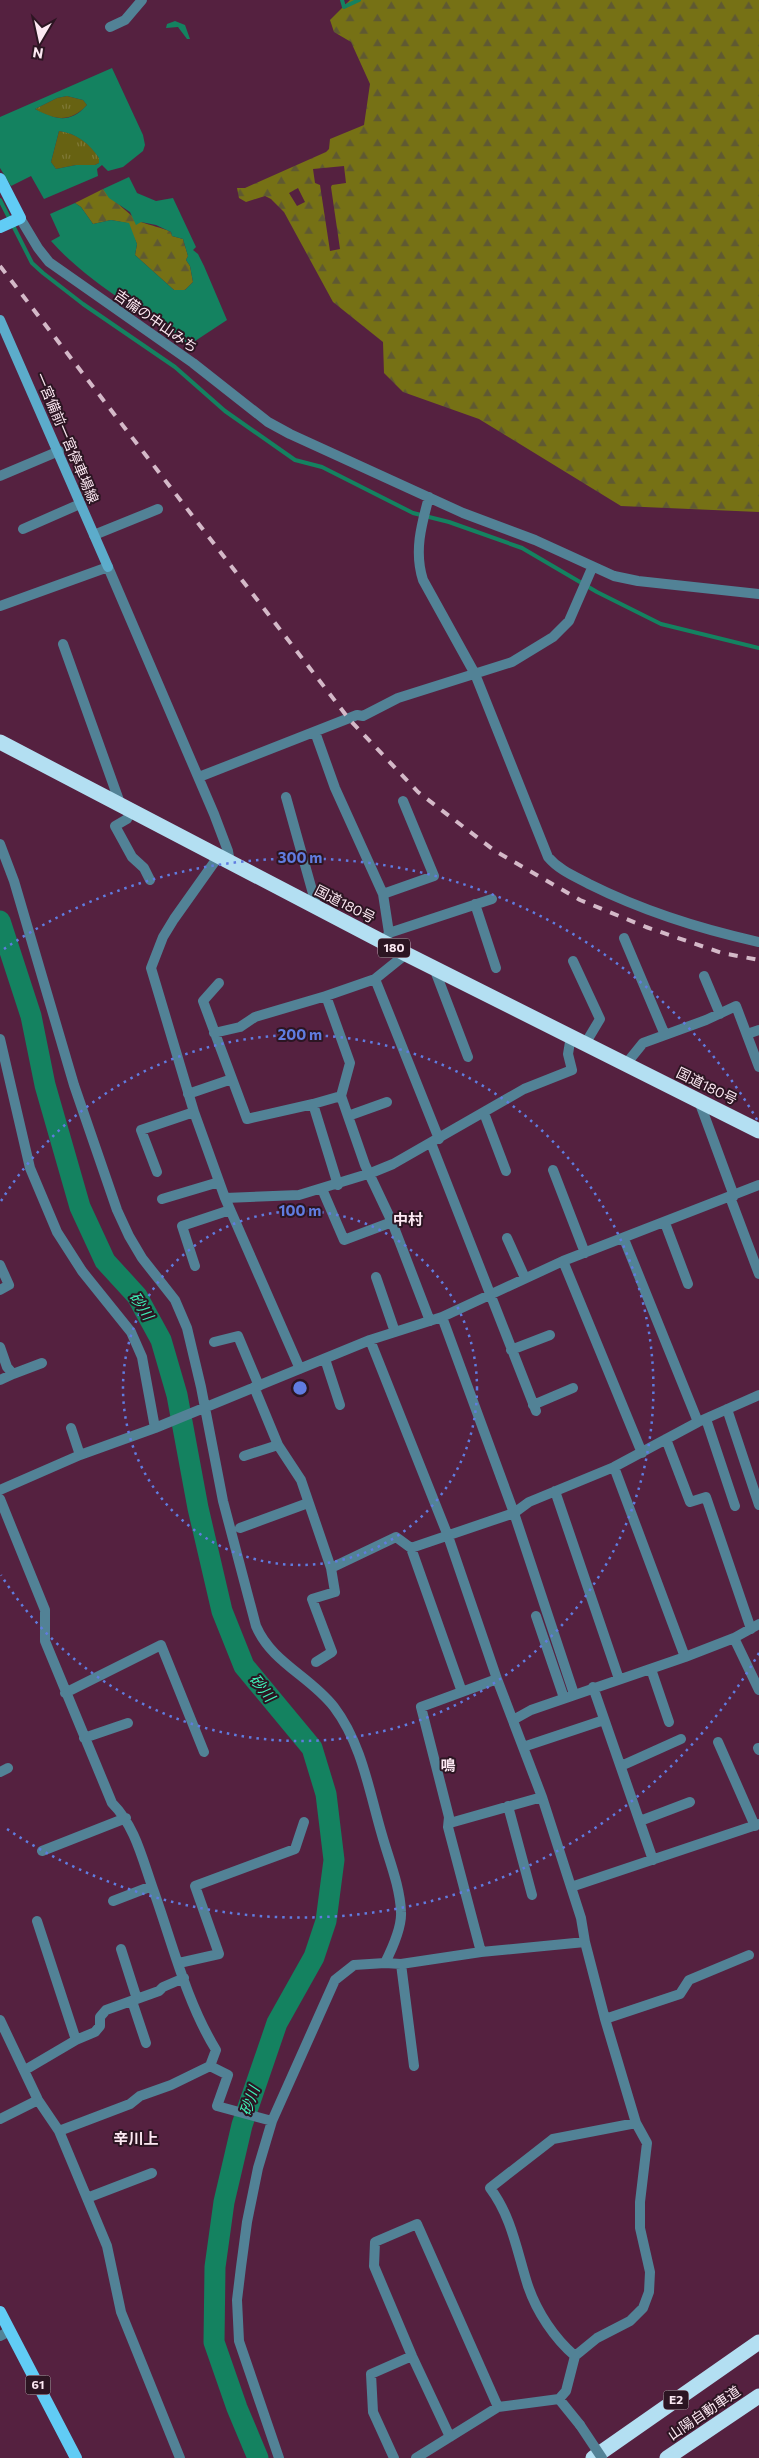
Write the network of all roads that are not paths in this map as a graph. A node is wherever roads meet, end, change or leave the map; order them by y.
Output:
1 (142, 0) edge
2 (110, 27) dead end
3 (0, 179) edge
4 (10, 222) edge
5 (0, 320) edge
6 (59, 451) junction
7 (0, 476) edge
8 (428, 497) junction
9 (80, 504) junction
10 (158, 509) dead end
11 (23, 529) dead end
12 (94, 535) junction
13 (108, 568) junction
14 (592, 568) junction
15 (759, 594) edge
16 (0, 606) edge
17 (63, 644) dead end
18 (476, 674) junction
19 (315, 732) junction
20 (0, 742) edge
21 (199, 778) junction
22 (286, 797) dead end
23 (403, 801) dead end
24 (126, 808) junction
25 (0, 844) edge
26 (224, 860) junction
27 (150, 880) dead end
28 (383, 894) junction
29 (492, 899) dead end
30 (475, 904) junction
31 (317, 908) junction
32 (386, 938) junction
33 (624, 938) dead end
34 (759, 942) edge
35 (406, 954) junction
36 (573, 961) dead end
37 (434, 968) junction
38 (496, 968) dead end
39 (704, 976) dead end
40 (375, 978) junction
41 (219, 983) dead end
42 (326, 996) junction
43 (720, 1014) junction
44 (759, 1030) edge
45 (214, 1033) junction
46 (747, 1034) junction
47 (665, 1035) junction
48 (571, 1036) junction
49 (0, 1039) edge
50 (586, 1044) junction
51 (468, 1057) dead end
52 (626, 1064) junction
53 (759, 1067) edge
54 (232, 1079) junction
55 (188, 1094) junction
56 (341, 1096) junction
57 (699, 1101) junction
58 (387, 1102) dead end
59 (313, 1104) junction
60 (194, 1112) junction
61 (484, 1113) junction
62 (348, 1116) junction
63 (759, 1131) edge
64 (435, 1141) junction
65 (553, 1170) dead end
66 (506, 1171) dead end
67 (157, 1172) dead end
68 (371, 1173) junction
69 (219, 1182) junction
70 (338, 1185) junction
71 (759, 1185) edge
72 (322, 1189) junction
73 (732, 1196) junction
74 (225, 1198) junction
75 (162, 1199) dead end
76 (230, 1210) junction
77 (392, 1222) junction
78 (665, 1222) junction
79 (507, 1238) dead end
80 (624, 1239) junction
81 (585, 1253) junction
82 (563, 1261) junction
83 (0, 1265) edge
84 (195, 1266) dead end
85 (759, 1274) edge
86 (376, 1277) dead end
87 (525, 1278) junction
88 (688, 1284) dead end
89 (0, 1290) edge
90 (490, 1296) junction
91 (442, 1317) junction
92 (430, 1321) junction
93 (395, 1332) junction
94 (550, 1335) dead end
95 (370, 1340) junction
96 (214, 1342) dead end
97 (0, 1347) edge
98 (511, 1350) junction
99 (324, 1359) junction
100 (42, 1364) dead end
101 (300, 1369) junction
102 (13, 1374) junction
103 (0, 1380) edge
104 (256, 1387) junction
105 (573, 1388) dead end
106 (759, 1395) edge
107 (340, 1405) dead end
108 (202, 1408) junction
109 (726, 1409) junction
110 (702, 1420) junction
111 (157, 1427) junction
112 (71, 1428) dead end
113 (666, 1440) junction
114 (278, 1445) junction
115 (642, 1452) junction
116 (80, 1455) junction
117 (244, 1456) dead end
118 (614, 1468) junction
119 (0, 1490) edge
120 (555, 1491) junction
121 (0, 1498) edge
122 (308, 1503) junction
123 (759, 1505) edge
124 (735, 1506) dead end
125 (514, 1513) junction
126 (240, 1528) dead end
127 (448, 1536) junction
128 (411, 1548) junction
129 (331, 1568) junction
130 (536, 1616) dead end
131 (755, 1627) edge
132 (734, 1638) junction
133 (685, 1657) junction
134 (316, 1662) dead end
135 (651, 1669) junction
136 (619, 1678) junction
137 (497, 1679) junction
138 (593, 1687) junction
139 (759, 1690) edge
140 (462, 1692) junction
141 (65, 1693) junction
142 (574, 1694) junction
143 (564, 1698) junction
144 (513, 1720) junction
145 (604, 1720) junction
146 (669, 1722) dead end
147 (128, 1723) dead end
148 (84, 1738) junction
149 (681, 1739) dead end
150 (718, 1742) dead end
151 (523, 1747) junction
152 (204, 1752) dead end
153 (621, 1766) junction
154 (542, 1796) junction
155 (690, 1802) dead end
156 (508, 1806) junction
157 (126, 1818) junction
158 (640, 1821) junction
159 (304, 1822) dead end
160 (450, 1823) junction
161 (757, 1825) edge
162 (42, 1851) dead end
163 (653, 1860) junction
164 (152, 1886) junction
165 (571, 1887) junction
166 (532, 1896) dead end
167 (113, 1901) dead end
168 (37, 1921) dead end
169 (585, 1942) junction
170 (121, 1949) dead end
171 (481, 1952) junction
172 (749, 1955) dead end
173 (385, 1962) junction
174 (179, 1963) junction
175 (401, 1964) junction
176 (184, 1978) junction
177 (134, 2000) junction
178 (605, 2019) junction
179 (0, 2020) edge
180 (76, 2040) junction
181 (146, 2043) dead end
182 (210, 2066) junction
183 (414, 2066) dead end
184 (25, 2070) junction
185 (38, 2100) junction
186 (0, 2119) edge
187 (272, 2121) junction
188 (636, 2123) junction
189 (59, 2131) junction
190 (152, 2173) dead end
191 (87, 2198) junction
192 (0, 2312) edge
193 (5, 2334) edge
194 (759, 2342) edge
195 (412, 2356) junction
196 (575, 2356) junction
197 (759, 2396) edge
198 (559, 2399) junction
199 (498, 2407) junction
200 (450, 2437) junction
201 (76, 2458) edge
202 (180, 2458) edge
203 (279, 2458) edge
204 (394, 2458) edge
205 (416, 2458) edge
206 (593, 2458) edge
207 (602, 2458) edge
208 (668, 2458) edge

1 - 2 street
3 - 4 main road
4 - 8 street, 吉備の中山みち
5 - 6 main road, 一宮備前一宮停車場線
6 - 7 street
6 - 9 main road, 一宮備前一宮停車場線
8 - 14 street, 吉備の中山みち
8 - 18 street
9 - 11 street
9 - 12 main road, 一宮備前一宮停車場線
10 - 12 street
12 - 13 main road, 一宮備前一宮停車場線
13 - 16 street
13 - 21 street
14 - 15 street, 吉備の中山みち
14 - 18 street
17 - 24 street
18 - 19 street
18 - 34 street
19 - 21 street
19 - 28 street
20 - 24 highway, 国道180号 / 180
21 - 26 street
22 - 31 street
23 - 28 street
24 - 26 highway, 国道180号 / 180
24 - 27 street
25 - 108 street
26 - 31 highway, 国道180号 / 180
26 - 55 street
28 - 32 street
29 - 30 street
30 - 32 street
30 - 38 street
31 - 32 highway, 国道180号 / 180
32 - 35 highway, 国道180号 / 180
33 - 47 street
35 - 37 highway, 国道180号 / 180
35 - 40 street
36 - 50 street
37 - 48 highway, 国道180号 / 180
37 - 51 street
39 - 43 street
40 - 42 street
40 - 64 street
41 - 45 street
42 - 45 street
42 - 56 street
43 - 46 street
43 - 47 street
44 - 46 street
45 - 54 street
46 - 53 street
47 - 52 street
48 - 50 highway, 国道180号 / 180
48 - 61 street
49 - 111 street
50 - 52 highway, 国道180号 / 180
52 - 57 highway, 国道180号 / 180
54 - 55 street
54 - 59 street
55 - 60 street
56 - 59 street
56 - 62 street
57 - 63 highway, 国道180号 / 180
57 - 73 street
58 - 62 street
59 - 70 street
60 - 67 street
60 - 69 street
61 - 64 street
61 - 66 street
62 - 68 street
64 - 68 street
64 - 90 street
65 - 81 street
68 - 70 street
68 - 77 street
69 - 74 street
69 - 75 street
70 - 72 street
71 - 73 street
72 - 74 street
72 - 77 street
73 - 78 street
73 - 85 street
74 - 76 street
76 - 84 street
76 - 101 street
77 - 92 street
78 - 80 street
78 - 88 street
79 - 87 street
80 - 81 street
80 - 110 street
81 - 82 street
82 - 87 street
82 - 115 street
83 - 89 street
86 - 93 street
87 - 90 street
90 - 91 street
90 - 98 street
91 - 92 street
91 - 125 street
92 - 93 street
93 - 95 street
94 - 98 street
95 - 99 street
95 - 127 street
96 - 104 street
97 - 102 street
98 - 105 street
99 - 101 street
99 - 107 street
100 - 102 street
101 - 104 street
102 - 103 street
104 - 108 street
104 - 114 street
106 - 109 street
108 - 111 street
108 - 173 street
109 - 110 street
109 - 123 street
110 - 113 street
110 - 124 street
111 - 116 street
112 - 116 street
113 - 115 street
113 - 131 street
114 - 117 street
114 - 122 street
115 - 118 street
116 - 119 street
118 - 120 street
118 - 133 street
120 - 125 street
120 - 136 street
121 - 141 street
122 - 126 street
122 - 129 street
125 - 127 street
125 - 142 street
127 - 128 street
127 - 137 street
128 - 129 street
128 - 140 street
129 - 134 street
130 - 143 street
131 - 132 street
132 - 133 street
132 - 139 street
133 - 135 street
135 - 136 street
135 - 146 street
136 - 138 street
137 - 140 street
137 - 144 street
138 - 142 street
138 - 145 street
140 - 160 street
141 - 148 street
141 - 152 street
142 - 143 street
143 - 144 street
144 - 151 street
145 - 151 street
145 - 153 street
147 - 148 street
148 - 157 street
149 - 153 street
150 - 161 street
151 - 154 street
153 - 158 street
154 - 156 street
154 - 165 street
155 - 158 street
156 - 160 street
156 - 166 street
157 - 162 street
157 - 164 street
158 - 163 street
159 - 174 street
160 - 171 street
161 - 163 street
163 - 165 street
164 - 167 street
164 - 174 street
165 - 169 street
168 - 180 street
169 - 171 street
169 - 178 street
170 - 177 street
171 - 175 street
172 - 178 street
173 - 175 street
173 - 187 street
174 - 176 street
175 - 183 street
176 - 177 street
176 - 182 street
177 - 180 street
177 - 181 street
178 - 188 street
179 - 184 street
180 - 184 street
182 - 187 street
182 - 189 street
184 - 185 street
185 - 186 street
185 - 189 street
187 - 203 street
188 - 196 street
188 - 196 street
189 - 191 street
190 - 191 street
191 - 202 street
192 - 193 main road, 61
193 - 201 main road, 61
194 - 206 highway, 山陽自動車道 / E2
195 - 199 street
195 - 200 street
195 - 204 street
196 - 198 street
197 - 208 highway, 山陽自動車道
198 - 199 street
198 - 207 street, bridge
199 - 200 street
200 - 205 street

